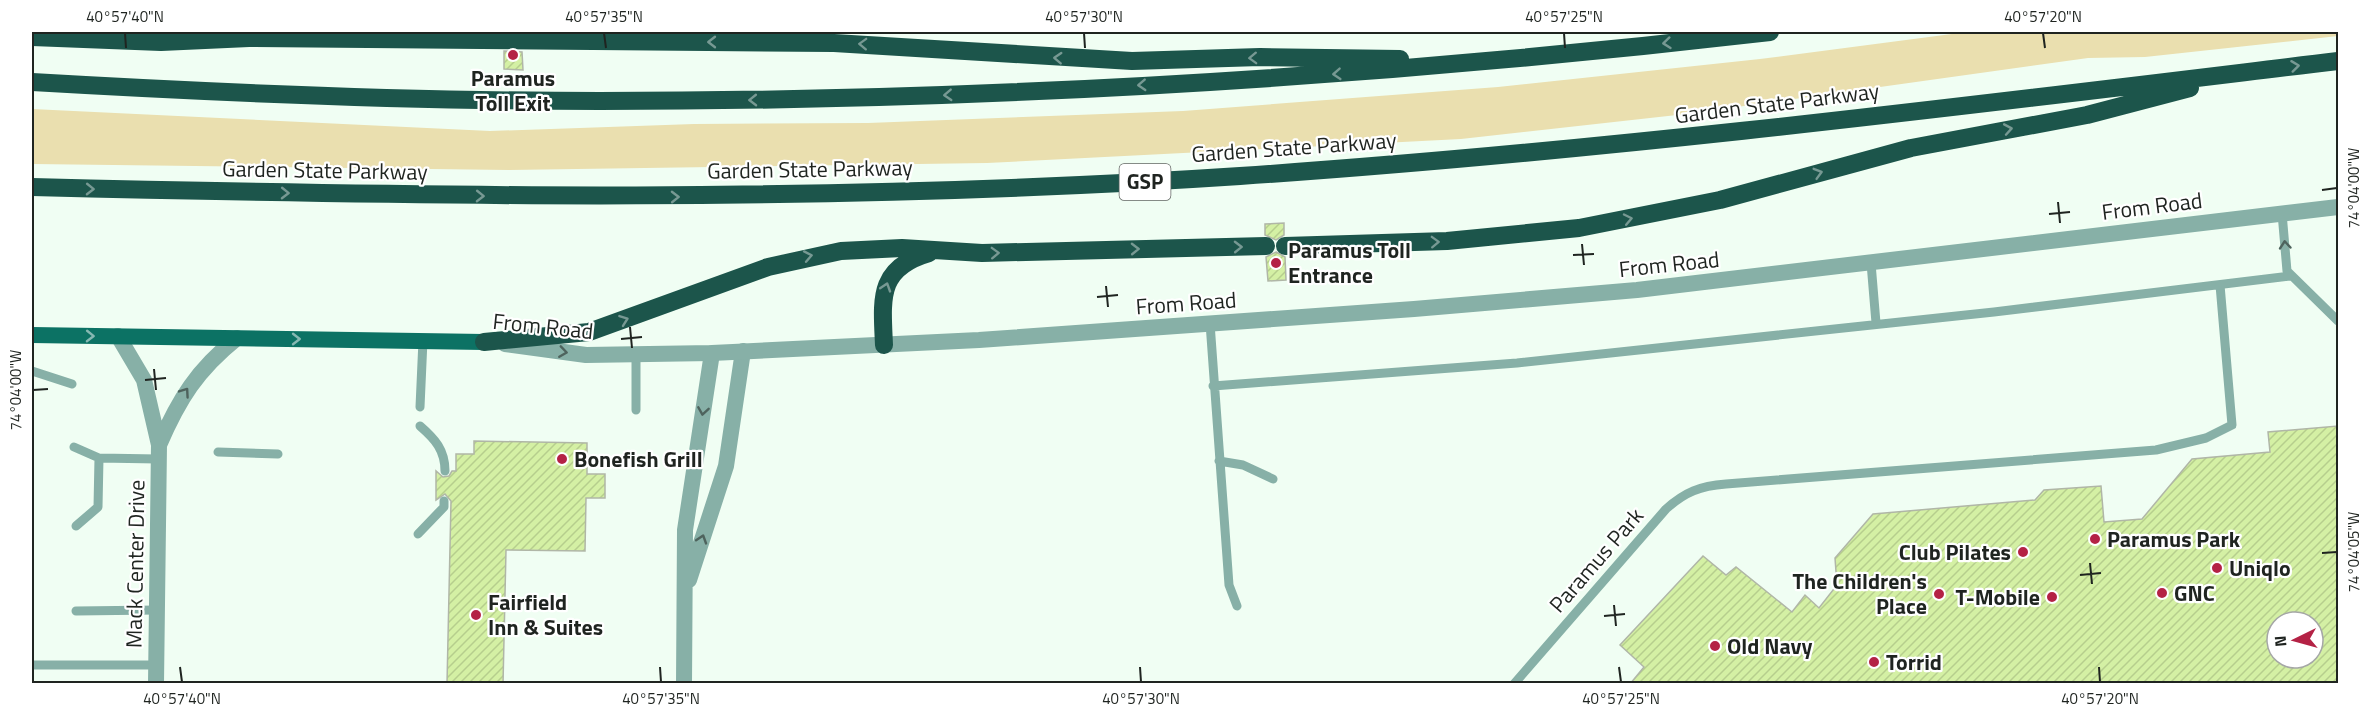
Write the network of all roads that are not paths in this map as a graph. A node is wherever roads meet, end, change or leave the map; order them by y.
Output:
1 (204, 32) edge
2 (1770, 32) edge
3 (32, 37) edge
4 (249, 38) junction
5 (1500, 60) junction
6 (2338, 61) edge
7 (2252, 71) junction
8 (32, 82) edge
9 (32, 187) edge
10 (2338, 207) edge
11 (2282, 213) junction
12 (1266, 246) dead end
13 (1285, 246) dead end
14 (937, 251) junction
15 (1871, 262) junction
16 (2290, 276) junction
17 (2220, 285) junction
18 (2338, 321) edge
19 (1210, 323) junction
20 (1876, 323) junction
21 (32, 335) edge
22 (118, 336) junction
23 (237, 339) junction
24 (423, 340) junction
25 (484, 342) junction
26 (884, 345) junction
27 (742, 351) junction
28 (712, 353) junction
29 (636, 356) junction
30 (32, 371) edge
31 (72, 384) dead end
32 (1213, 386) junction
33 (420, 407) dead end
34 (636, 410) dead end
35 (420, 426) dead end
36 (74, 447) dead end
37 (159, 452) junction
38 (218, 452) dead end
39 (278, 454) dead end
40 (99, 458) junction
41 (1219, 461) junction
42 (445, 471) dead end
43 (1274, 479) dead end
44 (444, 501) dead end
45 (76, 526) dead end
46 (418, 534) dead end
47 (684, 595) junction
48 (1237, 606) dead end
49 (157, 610) junction
50 (76, 611) dead end
51 (32, 665) edge
52 (156, 665) junction
53 (156, 684) edge
54 (684, 684) edge
55 (1514, 684) edge

1 - 4 highway
2 -> 5 highway
3 - 4 highway
5 -> 4 highway
5 -> 8 highway
7 -> 6 highway, Garden State Parkway / GSP
9 -> 7 highway, Garden State Parkway / GSP
13 -> 7 highway
10 - 11 street, From Road
11 - 15 street, From Road
16 -> 11 lane
14 -> 12 highway
25 -> 14 highway
26 -> 14 highway
15 - 19 street, From Road
15 - 20 lane
16 - 17 lane
16 - 18 lane
17 - 20 lane
17 - 55 lane, Paramus Park
19 - 26 street, From Road
19 - 32 lane
20 - 32 lane
21 -> 22 main road, From Road
22 - 23 main road, From Road
22 - 37 street, Mack Center Drive
23 -> 24 main road, From Road
37 -> 23 street, Mack Center Drive
24 - 25 main road, From Road
24 - 33 lane
25 -> 29 street, From Road
26 - 27 street, From Road
27 - 28 street, From Road
47 -> 27 street
28 - 29 street, From Road
28 -> 47 street
29 - 34 lane
30 - 31 lane
32 - 41 lane
35 - 42 lane
36 - 40 lane
37 - 40 lane
37 - 49 street, Mack Center Drive
38 - 39 lane
40 - 45 lane
41 - 43 lane
41 - 48 lane
44 - 46 lane
47 - 54 street
49 - 50 lane
49 - 52 street, Mack Center Drive
51 - 52 lane
52 - 53 street, Mack Center Drive

